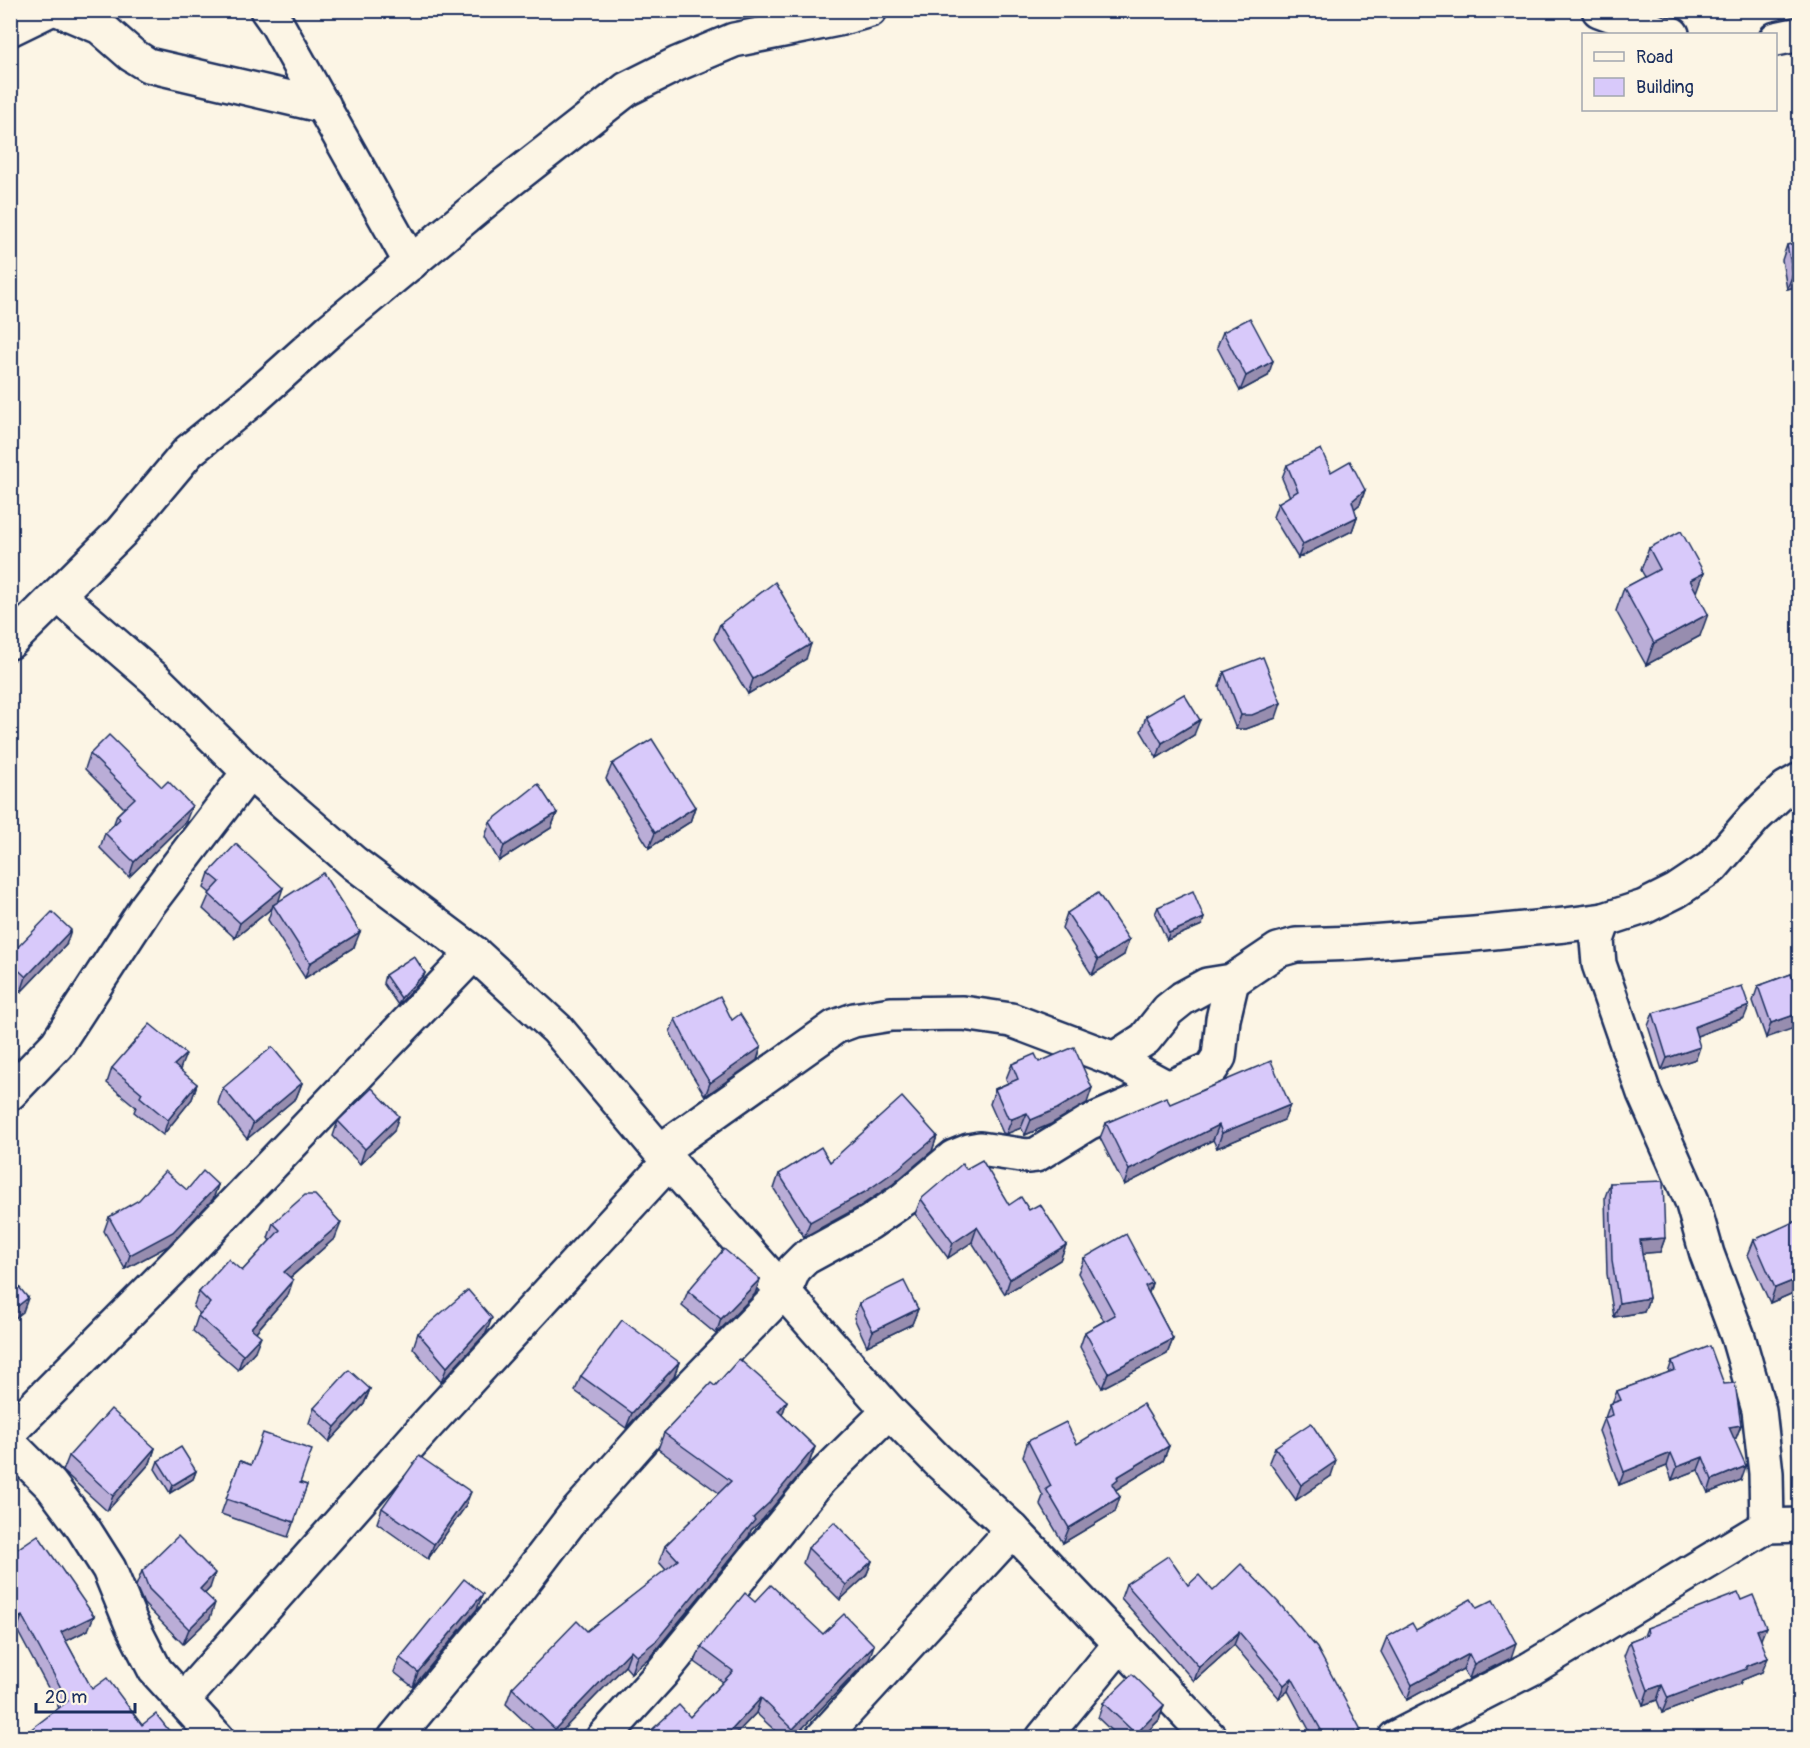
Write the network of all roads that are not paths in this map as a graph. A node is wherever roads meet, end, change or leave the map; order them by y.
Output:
1 (49, 10) edge
2 (60, 10) edge
3 (267, 10) edge
4 (768, 10) edge
5 (870, 10) edge
6 (1599, 10) edge
7 (10, 29) edge
8 (1668, 33) edge
9 (1800, 34) edge
10 (1777, 39) edge
11 (734, 40) junction
12 (324, 106) junction
13 (411, 263) junction
14 (58, 595) junction
15 (14, 631) edge
16 (249, 771) junction
17 (1800, 780) edge
18 (1604, 920) junction
19 (474, 953) junction
20 (1232, 981) junction
21 (1114, 1059) junction
22 (1168, 1088) junction
23 (10, 1093) edge
24 (665, 1156) junction
25 (784, 1290) junction
26 (889, 1411) junction
27 (10, 1431) edge
28 (10, 1444) edge
29 (1767, 1526) junction
30 (1800, 1526) edge
31 (1013, 1530) junction
32 (1121, 1643) junction
33 (183, 1700) junction
34 (217, 1737) edge
35 (395, 1737) edge
36 (603, 1737) edge
37 (822, 1737) edge
38 (1043, 1737) edge
39 (1210, 1737) edge
40 (1395, 1737) edge

1 - 7 street
2 - 12 street
3 - 12 street
4 - 11 street
5 - 11 street
6 - 8 street
9 - 10 street
11 - 13 street
12 - 13 street
13 - 14 street
14 - 15 street
14 - 16 street
16 - 19 street
16 - 23 street
17 - 18 street
18 - 20 street
18 - 29 street
19 - 24 street
19 - 27 street
20 - 21 street
20 - 22 street
21 - 22 street
21 - 24 street
22 - 25 street
24 - 25 street
24 - 33 street
25 - 26 street
25 - 35 street
26 - 31 street
26 - 36 street
28 - 33 street
29 - 30 street
29 - 40 street
31 - 32 street
31 - 37 street
32 - 38 street
32 - 39 street
33 - 34 street

